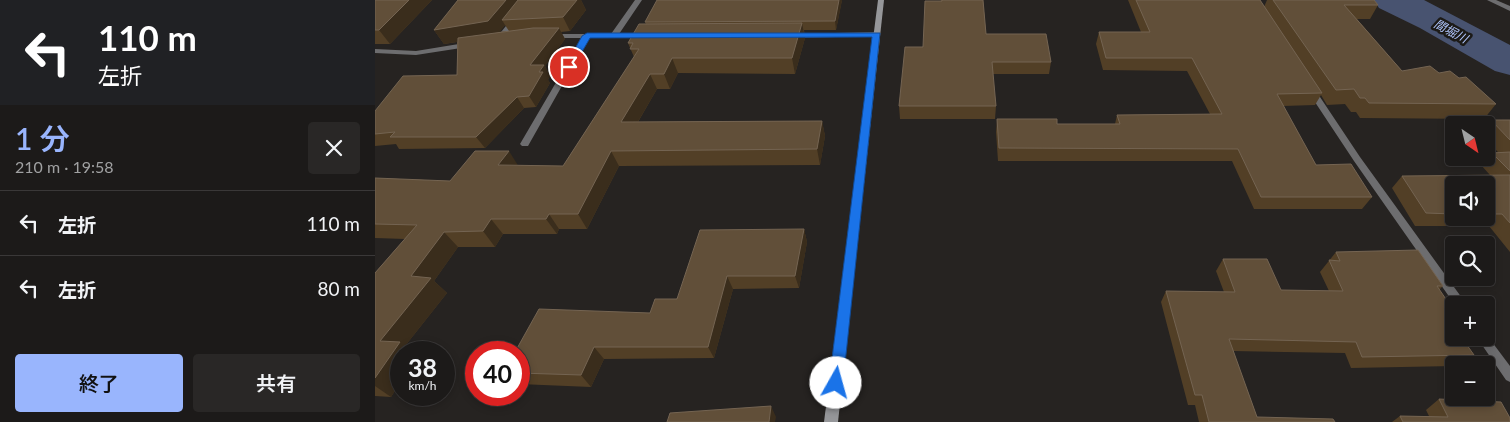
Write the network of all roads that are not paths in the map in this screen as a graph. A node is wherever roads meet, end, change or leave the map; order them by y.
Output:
1 (531, 0) edge
2 (639, 0) edge
3 (881, 0) edge
4 (1491, 0) edge
5 (1510, 9) edge
6 (877, 34) junction
7 (539, 36) edge
8 (587, 36) junction
9 (615, 36) junction
10 (654, 36) edge
11 (783, 36) edge
12 (509, 38) edge
13 (500, 39) junction
14 (375, 51) edge
15 (1304, 79) edge
16 (525, 144) dead end
17 (1455, 296) edge
18 (1489, 346) edge
19 (1510, 376) edge
20 (831, 422) edge

1 - 13 street
2 - 9 street
3 - 6 street
4 - 5 street
6 - 11 street
6 - 20 street
7 - 8 street
8 - 9 street
8 - 16 street
9 - 10 street
12 - 13 street
13 - 14 street
15 - 17 street
18 - 19 street

